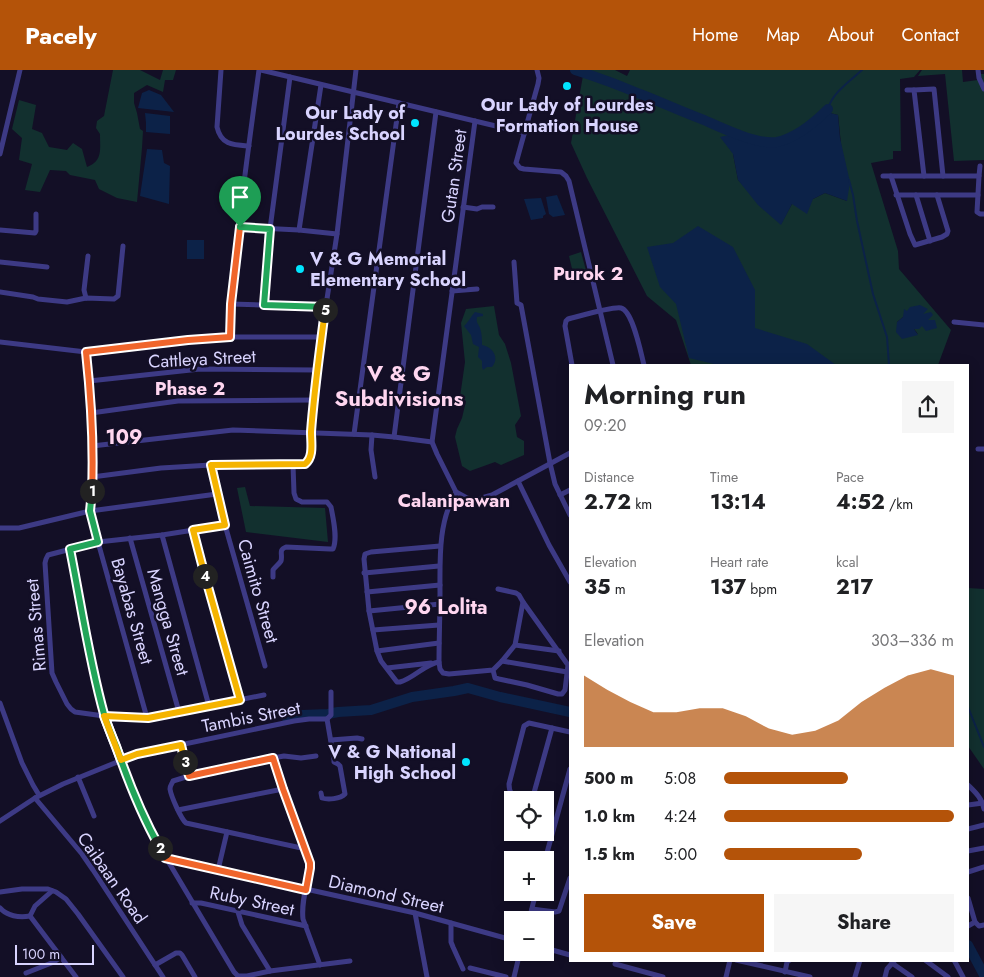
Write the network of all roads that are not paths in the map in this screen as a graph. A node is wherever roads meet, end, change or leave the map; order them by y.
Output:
1 (20, 70) edge
2 (221, 70) edge
3 (260, 70) edge
4 (356, 70) edge
5 (537, 70) edge
6 (978, 70) edge
7 (290, 77) junction
8 (320, 84) junction
9 (984, 89) edge
10 (906, 90) dead end
11 (914, 90) junction
12 (353, 92) junction
13 (399, 103) junction
14 (436, 112) junction
15 (475, 121) junction
16 (524, 133) junction
17 (249, 146) junction
18 (0, 154) edge
19 (980, 166) dead end
20 (883, 176) dead end
21 (891, 176) junction
22 (924, 176) junction
23 (943, 176) junction
24 (979, 176) junction
25 (896, 195) junction
26 (916, 195) junction
27 (937, 195) junction
28 (978, 195) junction
29 (463, 207) junction
30 (493, 207) dead end
31 (36, 214) dead end
32 (984, 214) edge
33 (240, 227) junction
34 (270, 229) junction
35 (0, 230) edge
36 (299, 230) junction
37 (337, 234) junction
38 (930, 240) junction
39 (123, 246) dead end
40 (88, 256) dead end
41 (0, 262) edge
42 (514, 262) dead end
43 (47, 267) dead end
44 (477, 289) dead end
45 (452, 291) junction
46 (0, 292) edge
47 (86, 298) junction
48 (231, 304) junction
49 (264, 305) junction
50 (326, 307) junction
51 (599, 311) junction
52 (954, 322) dead end
53 (984, 324) edge
54 (230, 337) junction
55 (321, 337) junction
56 (0, 342) edge
57 (86, 352) junction
58 (572, 364) edge
59 (612, 364) edge
60 (644, 364) edge
61 (316, 370) junction
62 (89, 382) junction
63 (314, 400) junction
64 (91, 413) junction
65 (311, 433) junction
66 (354, 434) junction
67 (372, 435) junction
68 (394, 436) junction
69 (432, 442) junction
70 (92, 446) junction
71 (978, 449) dead end
72 (984, 449) edge
73 (569, 454) edge
74 (550, 464) junction
75 (211, 465) junction
76 (293, 465) junction
77 (92, 477) junction
78 (375, 477) dead end
79 (518, 481) junction
80 (569, 490) edge
81 (456, 492) junction
82 (217, 494) junction
83 (560, 495) junction
84 (90, 511) junction
85 (569, 513) edge
86 (225, 525) junction
87 (0, 528) edge
88 (193, 530) junction
89 (162, 535) junction
90 (130, 538) junction
91 (98, 542) junction
92 (440, 546) junction
93 (70, 549) junction
94 (440, 566) junction
95 (364, 573) junction
96 (273, 577) dead end
97 (569, 580) edge
98 (440, 585) junction
99 (498, 589) dead end
100 (367, 592) junction
101 (522, 602) junction
102 (440, 604) junction
103 (369, 611) junction
104 (439, 625) junction
105 (373, 630) junction
106 (439, 643) junction
107 (515, 645) junction
108 (377, 650) junction
109 (559, 651) junction
110 (502, 661) junction
111 (439, 662) junction
112 (432, 663) junction
113 (265, 666) dead end
114 (387, 668) junction
115 (493, 670) junction
116 (567, 672) junction
117 (331, 692) dead end
118 (264, 695) dead end
119 (240, 700) junction
120 (0, 703) edge
121 (209, 706) junction
122 (179, 712) junction
123 (104, 716) junction
124 (148, 718) junction
125 (327, 719) junction
126 (552, 728) junction
127 (569, 732) edge
128 (362, 739) dead end
129 (331, 740) junction
130 (181, 745) junction
131 (316, 756) dead end
132 (273, 758) junction
133 (121, 760) junction
134 (569, 773) edge
135 (189, 776) junction
136 (78, 777) junction
137 (969, 786) edge
138 (283, 789) junction
139 (510, 791) edge
140 (534, 791) edge
141 (321, 793) dead end
142 (37, 796) junction
143 (969, 806) edge
144 (984, 806) edge
145 (178, 810) junction
146 (94, 816) dead end
147 (0, 821) edge
148 (984, 825) edge
149 (554, 829) edge
150 (969, 829) edge
151 (227, 832) junction
152 (984, 848) edge
153 (306, 849) junction
154 (969, 852) edge
155 (165, 858) junction
156 (984, 867) edge
157 (218, 870) junction
158 (969, 872) edge
159 (569, 881) edge
160 (306, 890) junction
161 (52, 891) junction
162 (0, 892) edge
163 (534, 901) edge
164 (969, 901) edge
165 (192, 903) junction
166 (0, 908) edge
167 (532, 909) joint
168 (238, 912) junction
169 (416, 914) junction
170 (30, 916) junction
171 (975, 922) junction
172 (451, 923) junction
173 (969, 925) edge
174 (984, 925) edge
175 (306, 926) junction
176 (504, 938) edge
177 (554, 951) edge
178 (569, 955) edge
179 (61, 957) junction
180 (350, 960) dead end
181 (518, 961) edge
182 (730, 962) edge
183 (744, 962) edge
184 (787, 962) edge
185 (859, 962) edge
186 (892, 962) edge
187 (894, 962) edge
188 (928, 962) edge
189 (955, 962) edge
190 (614, 964) dead end
191 (155, 965) junction
192 (320, 965) junction
193 (470, 968) dead end
194 (463, 969) dead end
195 (270, 971) junction
196 (785, 972) junction
197 (26, 973) dead end
198 (488, 975) edge
199 (76, 977) edge
200 (123, 977) edge
201 (163, 977) edge
202 (194, 977) edge
203 (427, 977) edge
204 (506, 977) edge
205 (514, 977) edge
206 (663, 977) edge
207 (726, 977) edge
208 (810, 977) edge
209 (855, 977) edge
210 (885, 977) edge
211 (912, 977) edge
212 (948, 977) edge
213 (963, 977) edge

1 - 18 street
2 - 17 street
3 - 7 street
3 - 17 street
4 - 12 street
5 - 16 street
6 - 9 street
7 - 8 street
7 - 34 street
8 - 12 street
8 - 36 street
10 - 11 street
11 - 22 street
11 - 23 street
12 - 13 street
12 - 37 street
13 - 14 street
13 - 66 street
14 - 15 street
14 - 68 street
15 - 16 street
15 - 29 street, Gutan Street
16 - 51 street
17 - 33 street
19 - 24 street
20 - 21 street
21 - 22 street
21 - 25 street
22 - 23 street
23 - 24 street
24 - 28 street
25 - 26 street
25 - 38 street
26 - 27 street
26 - 38 street
27 - 28 street
27 - 38 street
28 - 32 street
29 - 30 street
29 - 45 street, Gutan Street
31 - 35 street
33 - 34 street
33 - 48 street
34 - 36 street
34 - 49 street
36 - 37 street
37 - 50 street
39 - 47 street
40 - 47 street
41 - 43 street
42 - 74 street
44 - 45 street
45 - 69 street, Gutan Street
46 - 47 street
48 - 49 street
48 - 54 street
49 - 50 street
50 - 55 street
51 - 58 street
51 - 59 street
51 - 60 street
52 - 53 street
54 - 55 street
54 - 57 street
55 - 61 street
56 - 57 street
57 - 62 street, Bayabas Street
61 - 62 street, Cattleya Street
61 - 63 street
62 - 64 street, Bayabas Street
63 - 64 street
63 - 65 street
64 - 70 street, Bayabas Street
65 - 66 street
65 - 70 street
65 - 76 street
66 - 67 street
67 - 68 street
67 - 78 street
68 - 69 street
69 - 81 street
70 - 77 street, Bayabas Street
71 - 72 street
73 - 74 street
74 - 79 street
74 - 83 street
75 - 76 street
75 - 77 street
75 - 82 street, Caimito Street
76 - 96 street
77 - 84 street, Bayabas Street
79 - 81 street
79 - 97 street
80 - 83 street
81 - 92 street
82 - 84 street
82 - 86 street, Caimito Street
83 - 85 street
84 - 87 street
84 - 91 street, Bayabas Street
86 - 88 street
86 - 113 street, Caimito Street
88 - 89 street
88 - 119 street
89 - 90 street
89 - 121 street
90 - 91 street
90 - 122 street, Mangga Street
91 - 93 street
91 - 124 street, Bayabas Street
92 - 94 street
92 - 95 street
93 - 123 street
93 - 123 street, Rimas Street
94 - 95 street
94 - 98 street
95 - 100 street
98 - 100 street
98 - 102 street
99 - 101 street
100 - 103 street
101 - 107 street
101 - 109 street
102 - 103 street
102 - 104 street
103 - 105 street
104 - 105 street
104 - 106 street
105 - 108 street
106 - 108 street
106 - 111 street
107 - 109 street
107 - 110 street
108 - 114 street
109 - 116 street
110 - 115 street
110 - 116 street
111 - 112 street
111 - 115 street
112 - 114 street
112 - 114 street
115 - 116 street
117 - 125 street
118 - 119 street
119 - 121 street
120 - 142 street, Caibaan Road
121 - 122 street
122 - 124 street
123 - 124 street
123 - 133 street
125 - 129 street
125 - 130 street, Tambis Street
126 - 127 street
126 - 139 street
126 - 140 street
128 - 129 street
129 - 141 street
130 - 133 street, Tambis Street
130 - 135 street
131 - 132 street
132 - 135 street
132 - 138 street
133 - 136 street, Tambis Street
133 - 155 street
134 - 149 street
135 - 145 street
136 - 142 street, Tambis Street
136 - 146 street
137 - 144 street
138 - 145 street
138 - 153 street
142 - 147 street, Tambis Street
142 - 191 street, Caibaan Road
143 - 144 street
145 - 151 street
148 - 150 street
151 - 153 street
151 - 157 street
152 - 154 street
153 - 160 street
155 - 157 street, Diamond Street
155 - 165 street
156 - 158 street
157 - 160 street, Diamond Street
159 - 167 street
160 - 169 street, Diamond Street
160 - 175 street
161 - 162 street
161 - 170 street
161 - 200 street
163 - 167 street
164 - 171 street
165 - 168 street, Ruby Street
165 - 195 street
166 - 170 street
168 - 175 street, Ruby Street
168 - 195 street
169 - 172 street, Diamond Street
169 - 203 street
170 - 179 street
171 - 173 street
171 - 174 street
172 - 176 street, Diamond Street
172 - 194 street
175 - 192 street
177 - 178 street
179 - 197 street
179 - 199 street
180 - 192 street
181 - 205 street
182 - 207 street
183 - 196 street
184 - 196 street
185 - 209 street
186 - 210 street
187 - 211 street
188 - 212 street
189 - 213 street
190 - 206 street
191 - 201 street, Caibaan Road
191 - 202 street
192 - 195 street
193 - 198 street
196 - 208 street
198 - 204 street

